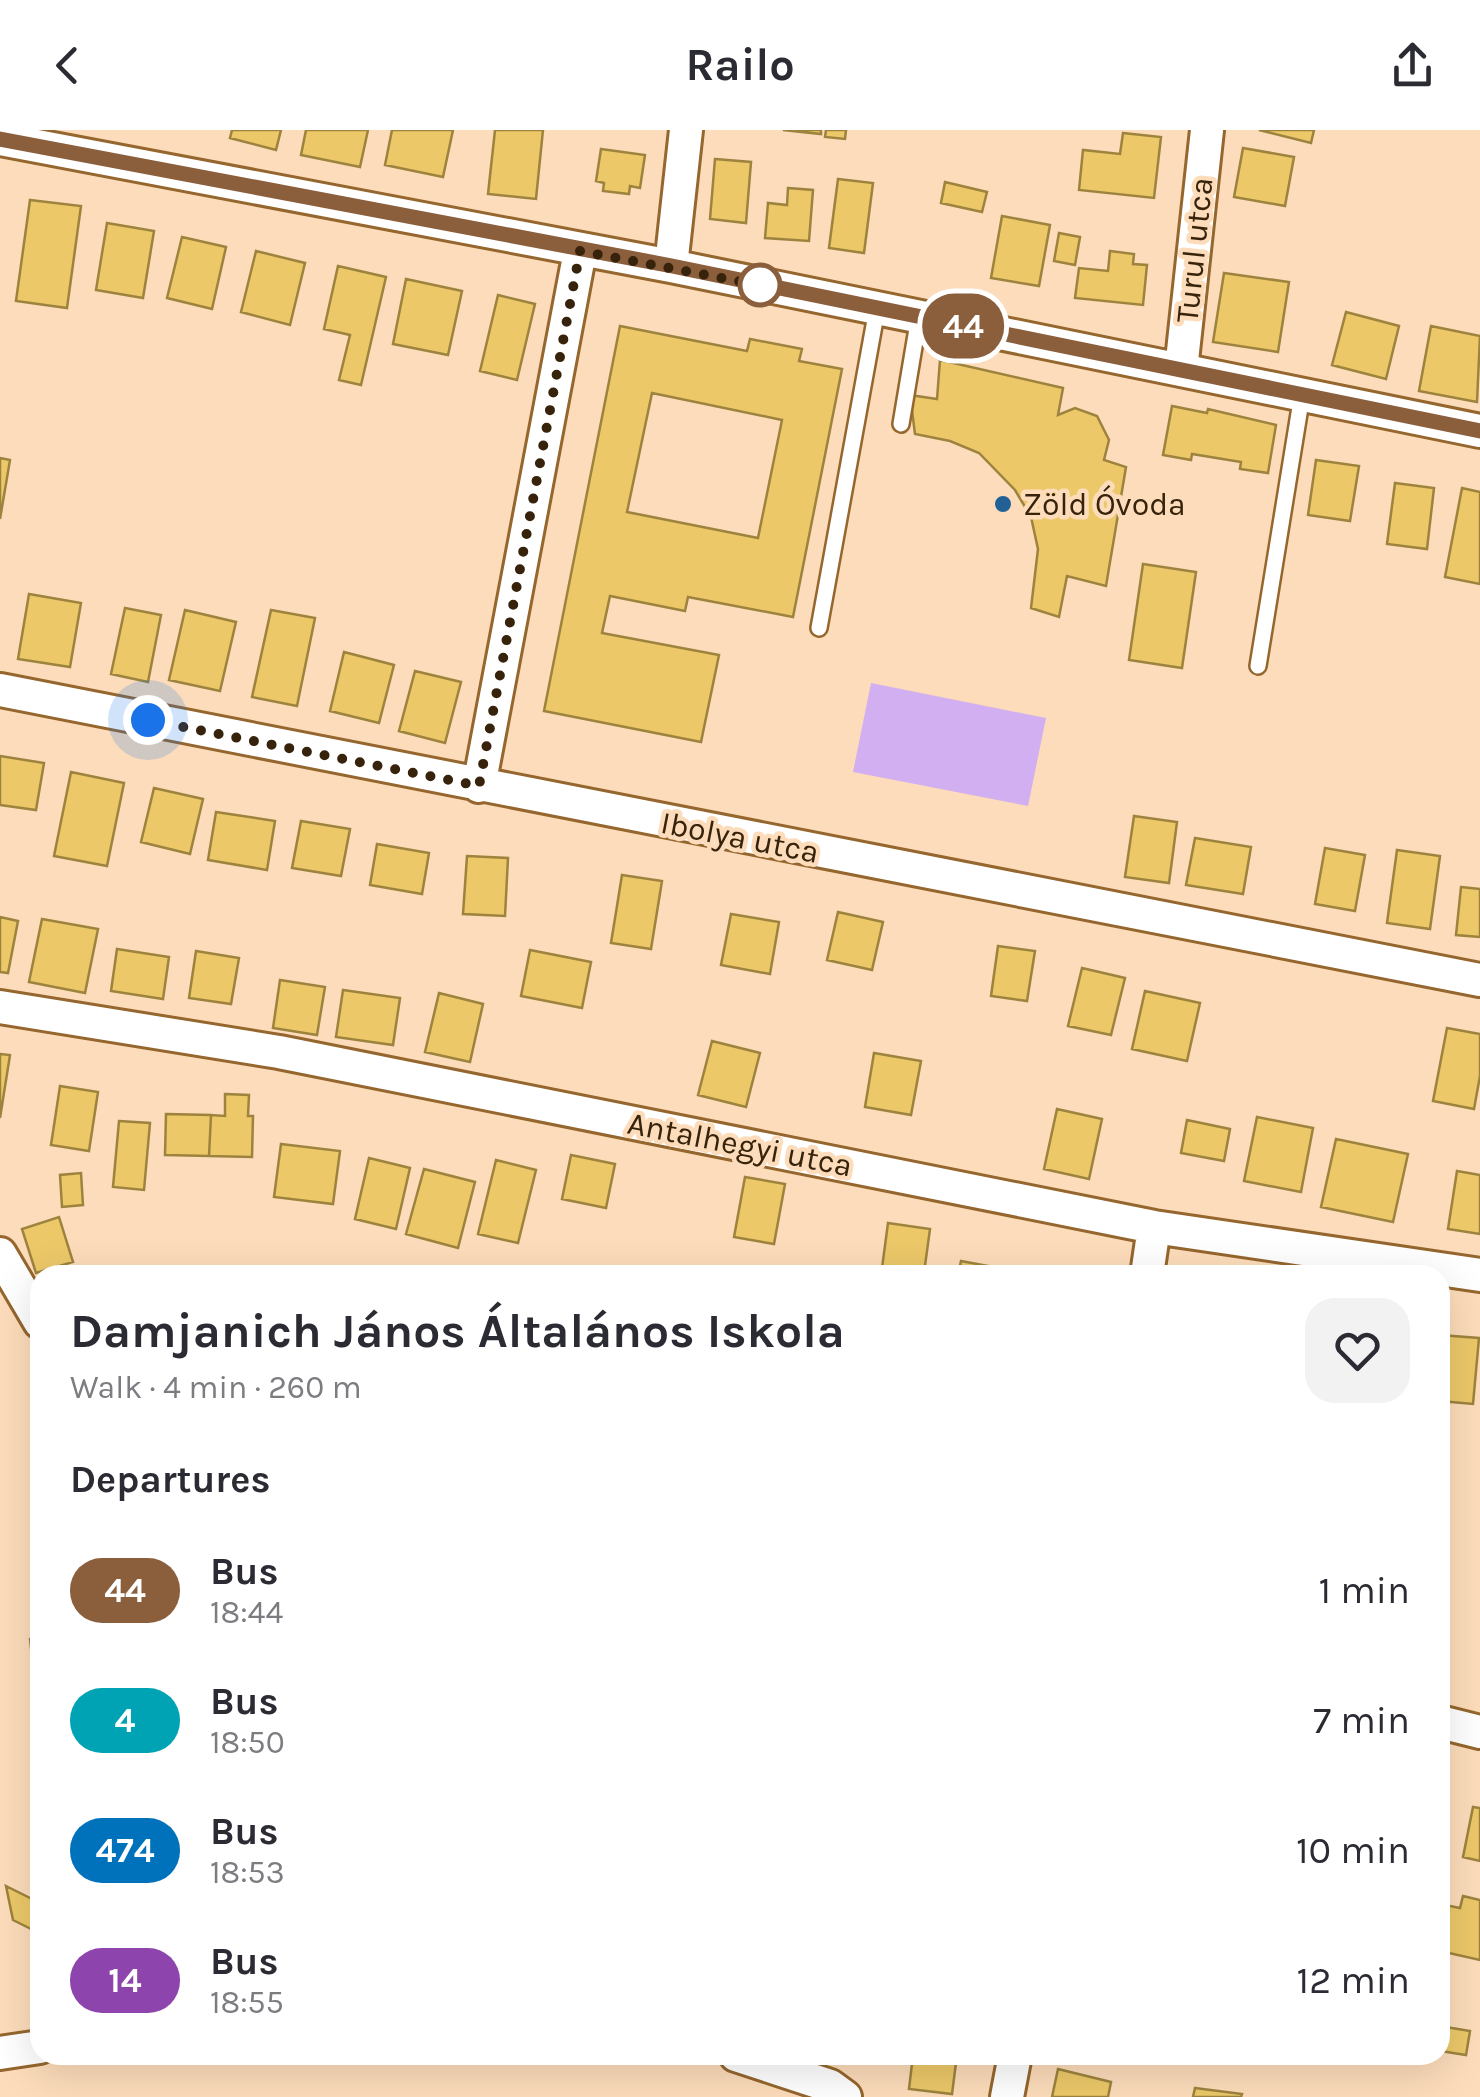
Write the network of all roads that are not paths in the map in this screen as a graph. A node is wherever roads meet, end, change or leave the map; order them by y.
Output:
1 (686, 130) edge
2 (1206, 130) edge
3 (5, 136) edge
4 (580, 251) junction
5 (672, 266) junction
6 (878, 309) junction
7 (920, 317) junction
8 (1181, 370) junction
9 (1302, 394) junction
10 (901, 424) dead end
11 (1480, 431) edge
12 (818, 628) dead end
13 (1258, 666) dead end
14 (0, 690) edge
15 (479, 786) junction
16 (1480, 980) edge
17 (0, 1007) edge
18 (1154, 1226) junction
19 (0, 1254) edge
20 (1148, 1265) edge
21 (1408, 1265) edge
22 (1450, 1271) edge
23 (1480, 1276) edge
24 (30, 1305) edge
25 (1450, 1724) edge
26 (1480, 1732) edge
27 (30, 2048) edge
28 (0, 2053) edge
29 (766, 2065) edge
30 (1013, 2065) edge
31 (845, 2097) edge
32 (1008, 2097) edge

1 - 5 street
2 - 8 street, Turul utca
3 - 4 street
4 - 5 street
4 - 15 street
5 - 6 street
6 - 7 street
6 - 12 lane
7 - 8 street
7 - 10 lane
8 - 9 street
9 - 11 street
9 - 13 lane
14 - 15 street, Ibolya utca
15 - 16 street, Ibolya utca
17 - 18 street, Antalhegyi utca
18 - 20 street
18 - 21 street, Antalhegyi utca
19 - 24 street
22 - 23 street, Antalhegyi utca
25 - 26 street
27 - 28 street
29 - 31 street
30 - 32 street

